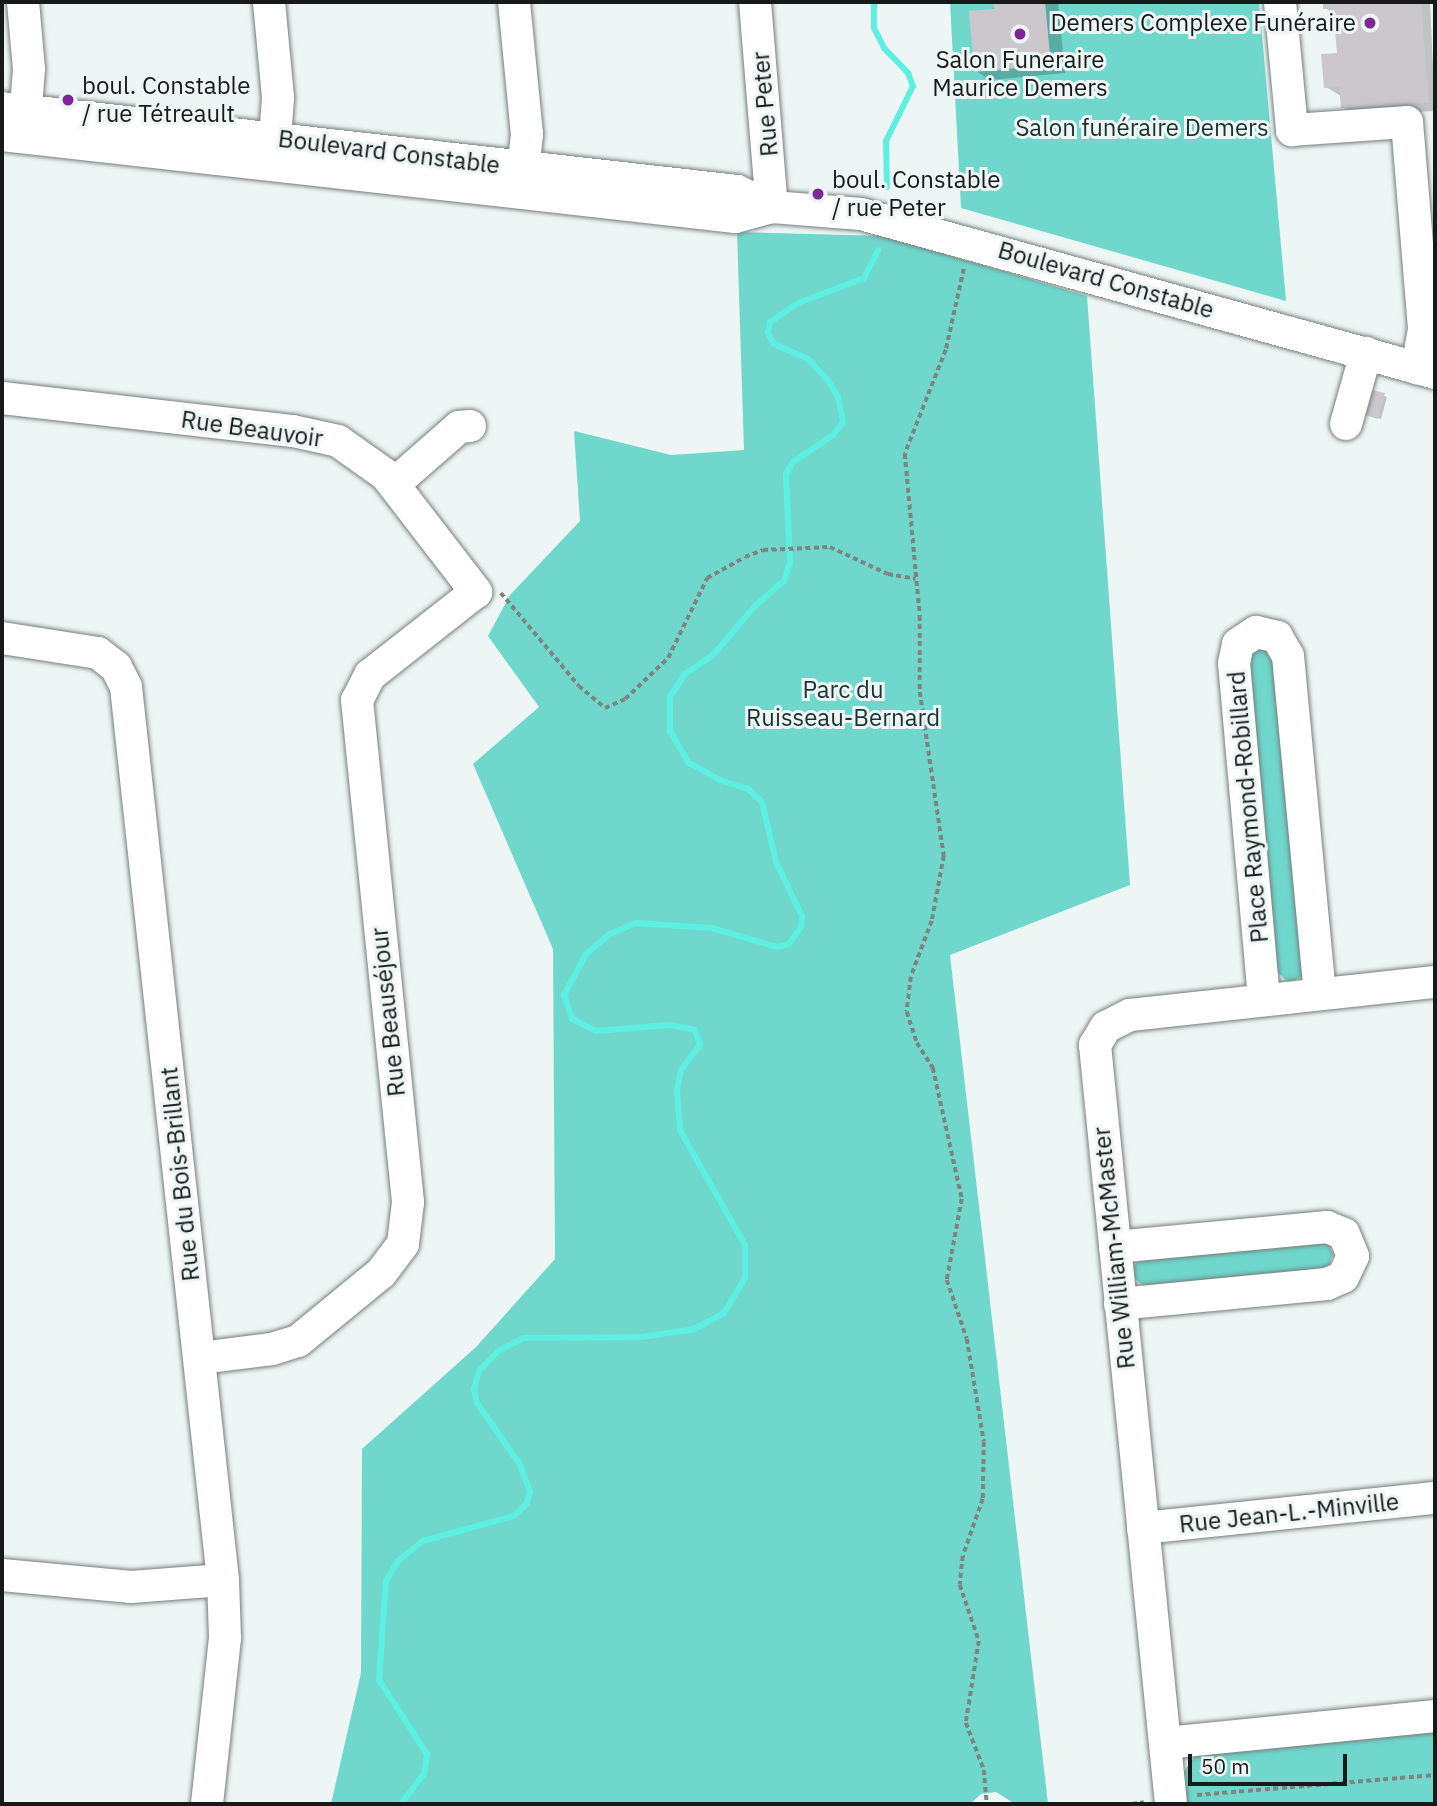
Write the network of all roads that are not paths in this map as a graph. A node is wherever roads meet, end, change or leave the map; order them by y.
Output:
1 (23, 2) edge
2 (269, 2) edge
3 (514, 2) edge
4 (755, 2) edge
5 (1280, 2) edge
6 (13, 123) edge
7 (275, 138) junction
8 (522, 180) junction
9 (772, 207) junction
10 (1366, 354) junction
11 (1426, 371) edge
12 (2, 398) edge
13 (1346, 424) dead end
14 (470, 426) dead end
15 (394, 484) junction
16 (476, 592) joint
17 (2, 638) edge
18 (1435, 982) edge
19 (1320, 993) junction
20 (1264, 999) junction
21 (1115, 1247) junction
22 (1120, 1304) junction
23 (200, 1358) junction
24 (1435, 1498) edge
25 (1143, 1528) junction
26 (2, 1575) edge
27 (223, 1580) junction
28 (1435, 1716) edge
29 (1165, 1743) junction
30 (1170, 1800) edge
31 (207, 1804) edge

1 - 6 street
2 - 7 street
3 - 8 street
4 - 9 street, Rue Peter
5 - 11 street
6 - 7 street, Boulevard Constable
6 - 8 street, Boulevard Constable
7 - 8 street, Boulevard Constable
8 - 9 street, Boulevard Constable
9 - 10 street, Boulevard Constable
10 - 11 street, Boulevard Constable
10 - 13 street
12 - 15 street, Rue Beauvoir
14 - 15 street
15 - 16 street, Rue Beauvoir
16 - 23 street, Rue Beauséjour
17 - 23 street, Rue du Bois-Brillant
18 - 19 street, Rue William-McMaster
19 - 20 street, Rue William-McMaster
19 - 20 street, Place Raymond-Robillard
20 - 21 street, Rue William-McMaster
21 - 22 street, Rue William-McMaster
21 - 22 street
22 - 25 street, Rue William-McMaster
23 - 27 street, Rue du Bois-Brillant
24 - 25 street, Rue Jean-L.-Minville
25 - 29 street, Rue William-McMaster
26 - 27 street
27 - 31 street, Rue du Bois-Brillant
28 - 29 street
29 - 30 street, Rue William-McMaster

